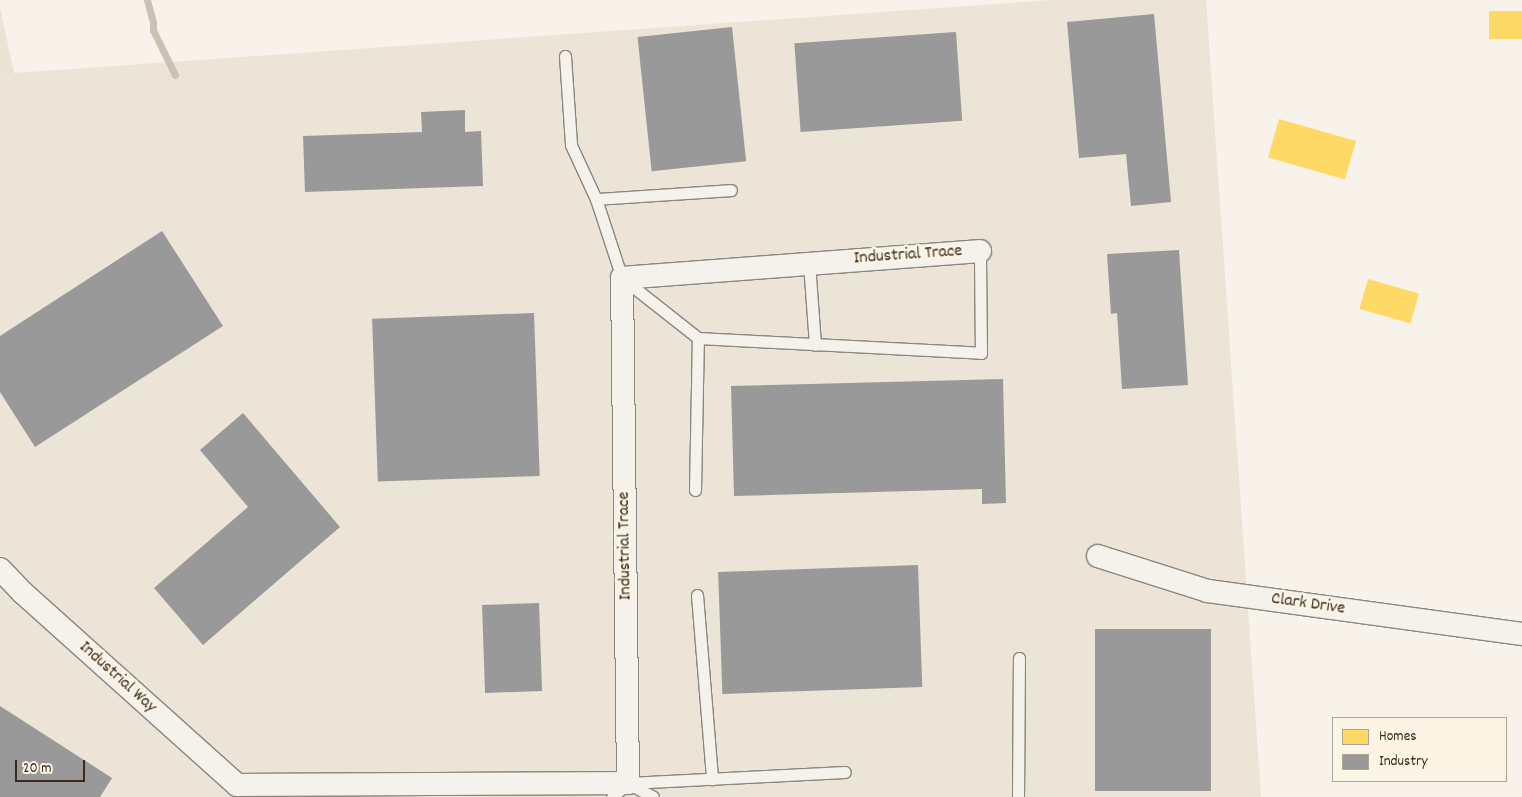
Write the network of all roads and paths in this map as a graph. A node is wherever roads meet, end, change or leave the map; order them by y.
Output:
1 (565, 56) dead end
2 (731, 190) dead end
3 (596, 199) junction
4 (980, 251) joint
5 (809, 263) junction
6 (622, 278) junction
7 (698, 338) junction
8 (815, 345) junction
9 (695, 490) dead end
10 (1098, 556) dead end
11 (0, 569) edge
12 (697, 595) dead end
13 (1522, 634) edge
14 (1020, 658) dead end
15 (844, 772) dead end
16 (712, 779) junction
17 (233, 791) edge
18 (623, 792) edge
19 (653, 797) edge
20 (1018, 797) edge

1 - 3 lane
2 - 3 lane
3 - 6 lane
4 - 5 street, Industrial Trace
4 - 8 lane
5 - 6 street, Industrial Trace
5 - 8 lane
6 - 7 lane
6 - 18 street, Industrial Trace
7 - 8 lane
7 - 9 lane
10 - 13 street, Clark Drive
11 - 17 street, Industrial Way
12 - 16 lane
14 - 20 lane
15 - 16 lane
16 - 18 lane
17 - 18 street
18 - 19 lane

